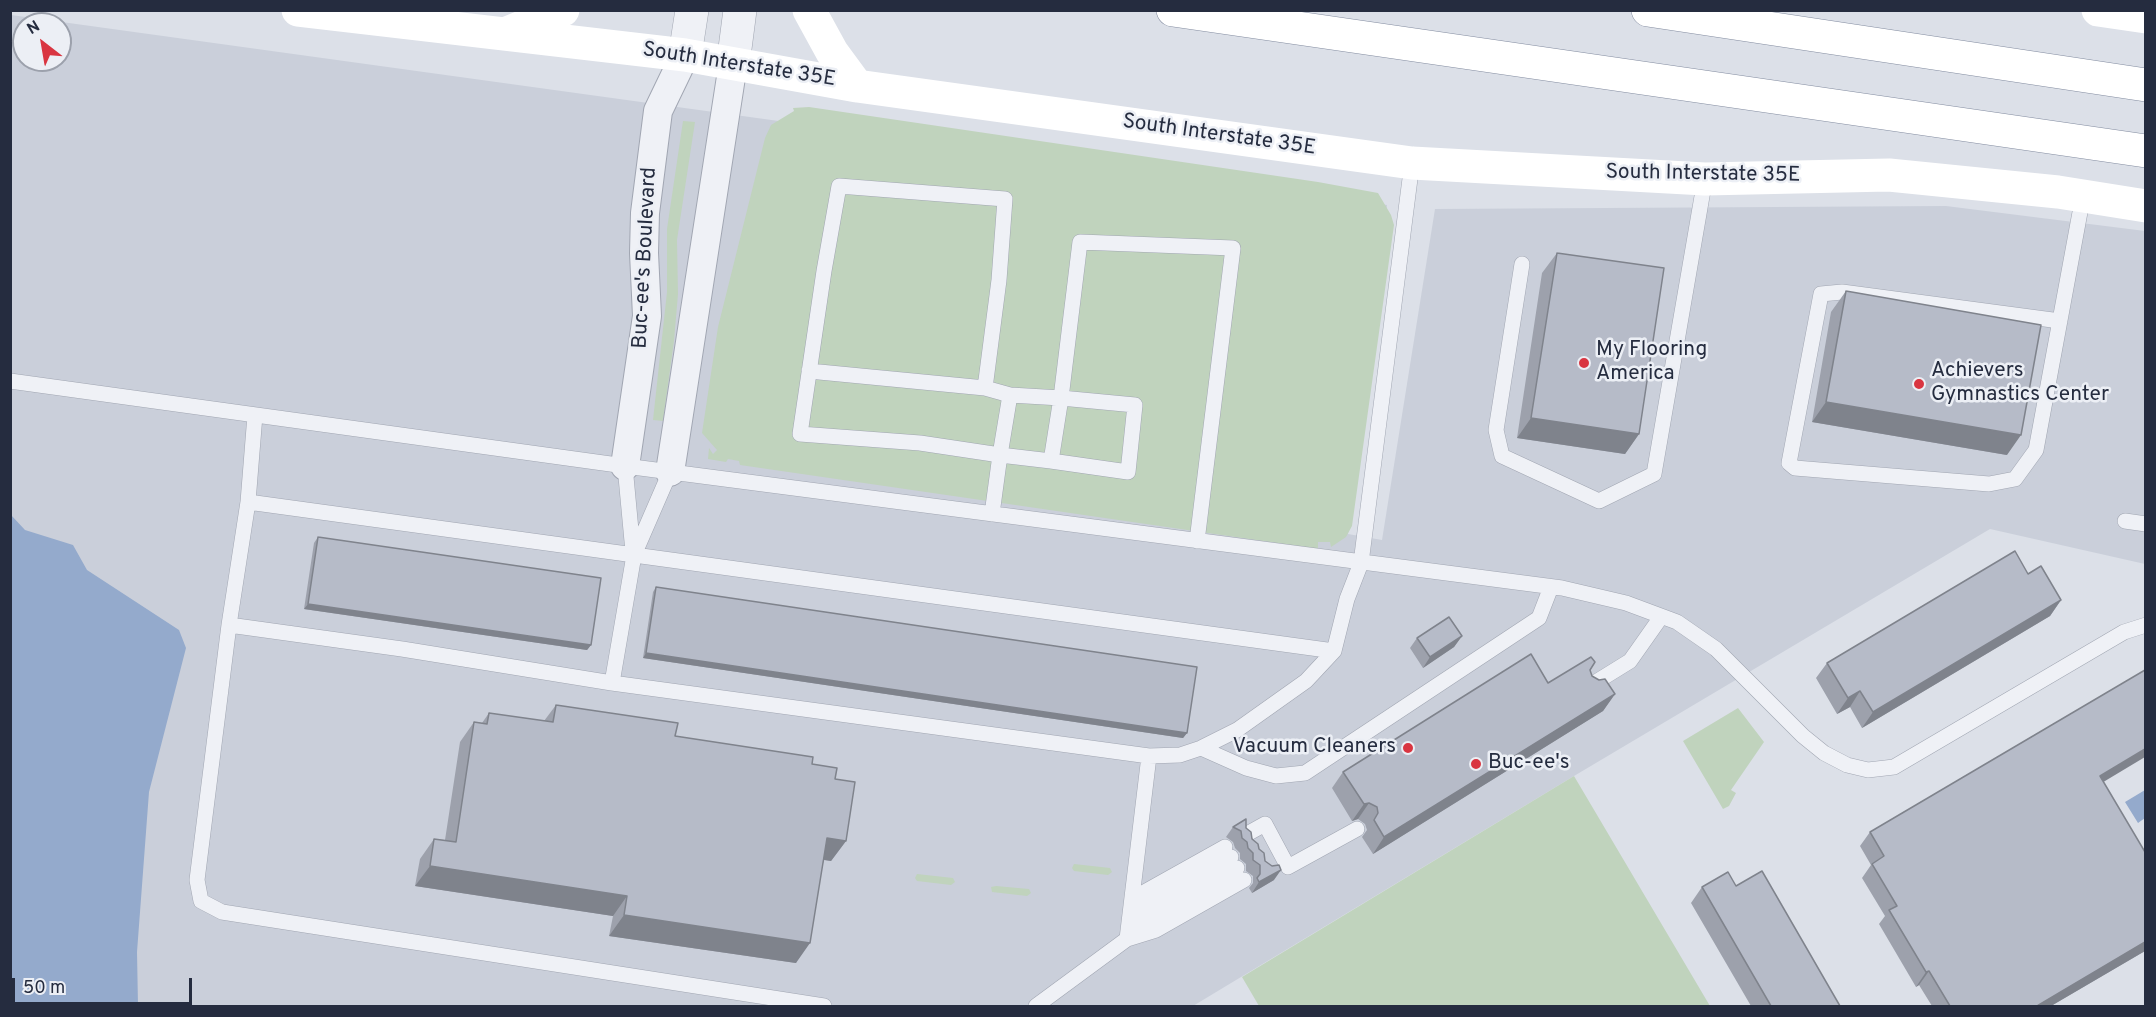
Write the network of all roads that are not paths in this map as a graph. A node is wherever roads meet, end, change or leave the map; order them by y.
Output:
1 (298, 10) edge
2 (563, 10) edge
3 (692, 10) edge
4 (740, 10) edge
5 (810, 10) edge
6 (1173, 10) edge
7 (1648, 10) edge
8 (2098, 10) edge
9 (2145, 18) edge
10 (503, 34) junction
11 (685, 55) junction
12 (733, 64) junction
13 (2145, 85) edge
14 (857, 86) junction
15 (2145, 151) edge
16 (1412, 163) junction
17 (1705, 179) junction
18 (2083, 196) junction
19 (2145, 206) edge
20 (1522, 264) dead end
21 (2060, 321) junction
22 (809, 371) junction
23 (10, 381) edge
24 (985, 388) junction
25 (1010, 395) junction
26 (1061, 398) junction
27 (255, 415) junction
28 (1000, 455) junction
29 (1051, 461) junction
30 (625, 466) junction
31 (670, 472) junction
32 (248, 502) junction
33 (992, 514) junction
34 (2125, 521) dead end
35 (2145, 524) edge
36 (1197, 541) junction
37 (634, 555) junction
38 (1361, 563) junction
39 (1551, 587) junction
40 (1661, 617) junction
41 (229, 625) junction
42 (2145, 625) edge
43 (1334, 651) junction
44 (612, 683) junction
45 (1588, 687) edge
46 (1201, 748) junction
47 (1149, 756) junction
48 (1357, 829) dead end
49 (1277, 847) junction
50 (1131, 907) junction
51 (1128, 934) junction
52 (824, 1006) edge
53 (1036, 1006) edge

1 - 10 main road, South Interstate 35E
2 - 10 main road
3 - 11 street
4 - 12 street
5 - 14 main road
6 - 15 main road
7 - 13 main road
8 - 9 main road
10 - 11 main road, South Interstate 35E
11 - 12 main road, South Interstate 35E
11 - 30 street, Buc-ee's Boulevard
12 - 14 main road, South Interstate 35E
12 - 31 street
14 - 16 main road, South Interstate 35E
16 - 17 main road, South Interstate 35E
16 - 38 lane
17 - 18 main road, South Interstate 35E
17 - 20 lane
18 - 19 main road, South Interstate 35E
18 - 21 lane
21 - 21 lane
22 - 24 lane
22 - 24 lane
22 - 28 lane
23 - 27 lane
24 - 25 lane
25 - 26 lane
25 - 28 lane
26 - 29 lane
26 - 29 lane
26 - 36 lane
27 - 30 lane
27 - 32 lane
28 - 29 lane
28 - 33 lane
30 - 31 lane
30 - 37 lane
31 - 33 lane
31 - 37 lane
32 - 37 lane
32 - 41 lane
33 - 36 lane
34 - 35 lane
36 - 38 lane
37 - 43 lane
37 - 44 lane
38 - 39 lane
38 - 43 lane
39 - 40 lane
39 - 46 lane
40 - 42 lane
40 - 45 lane
41 - 44 lane
41 - 52 lane
43 - 46 lane
44 - 47 lane
46 - 47 lane
47 - 50 lane
48 - 49 lane
49 - 49 lane
50 - 51 lane
50 - 51 lane
51 - 53 lane

